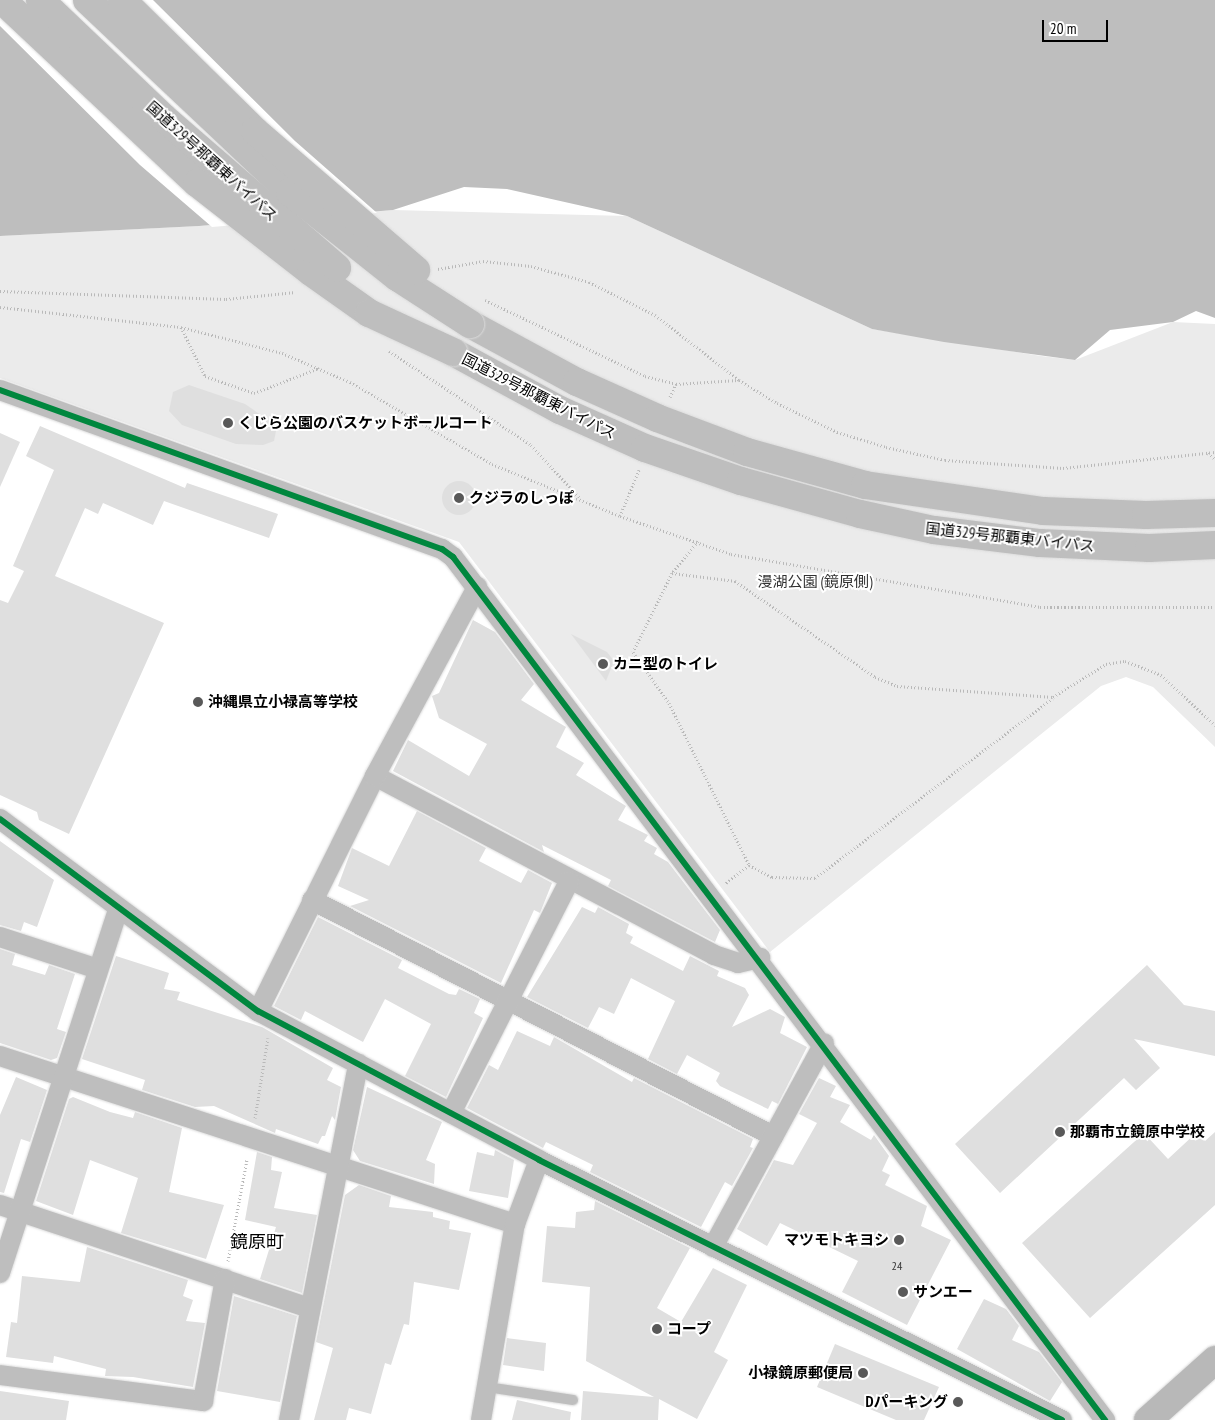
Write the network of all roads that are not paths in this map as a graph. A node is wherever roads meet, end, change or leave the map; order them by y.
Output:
1 (2, 0) edge
2 (40, 0) edge
3 (87, 0) edge
4 (122, 0) edge
5 (470, 324) junction
6 (453, 352) junction
7 (0, 390) edge
8 (1215, 513) edge
9 (1215, 545) edge
10 (477, 587) junction
11 (375, 776) junction
12 (0, 819) edge
13 (569, 881) junction
14 (312, 900) junction
15 (118, 909) junction
16 (0, 937) edge
17 (760, 958) junction
18 (98, 969) junction
19 (508, 999) junction
20 (258, 1011) junction
21 (824, 1043) junction
22 (0, 1056) edge
23 (358, 1064) junction
24 (62, 1076) junction
25 (451, 1113) junction
26 (773, 1136) junction
27 (539, 1160) junction
28 (337, 1166) junction
29 (0, 1205) edge
30 (19, 1211) junction
31 (515, 1224) junction
32 (713, 1247) junction
33 (0, 1273) edge
34 (225, 1279) junction
35 (309, 1308) junction
36 (1215, 1360) edge
37 (0, 1375) edge
38 (487, 1387) junction
39 (573, 1400) dead end
40 (289, 1420) edge
41 (482, 1420) edge
42 (1062, 1420) edge
43 (1105, 1420) edge
44 (1148, 1420) edge

1 - 6 highway, bridge
2 - 6 highway, 国道329号那覇東バイパス, bridge
3 - 5 highway, 国道329号那覇東バイパス, bridge
4 - 5 highway, bridge
5 - 8 highway, 国道329号那覇東バイパス
6 - 9 highway, 国道329号那覇東バイパス
7 - 10 street
10 - 11 street
10 - 17 street
11 - 13 street
11 - 14 street
12 - 15 street
13 - 17 street
13 - 19 street
14 - 19 street
14 - 20 street
15 - 18 street
15 - 20 street
16 - 18 street
17 - 21 street
18 - 24 street
19 - 25 street
19 - 26 street
20 - 23 street
21 - 26 street
21 - 43 street
22 - 24 street
23 - 25 street
23 - 28 street
24 - 28 street
24 - 30 street
25 - 27 street
26 - 32 street
27 - 31 street
27 - 32 street
28 - 31 street
28 - 35 street
29 - 30 street
30 - 33 street
30 - 34 street
31 - 38 street
32 - 42 street
34 - 35 street
34 - 37 street
35 - 40 street
36 - 44 street
38 - 39 lane
38 - 41 street

